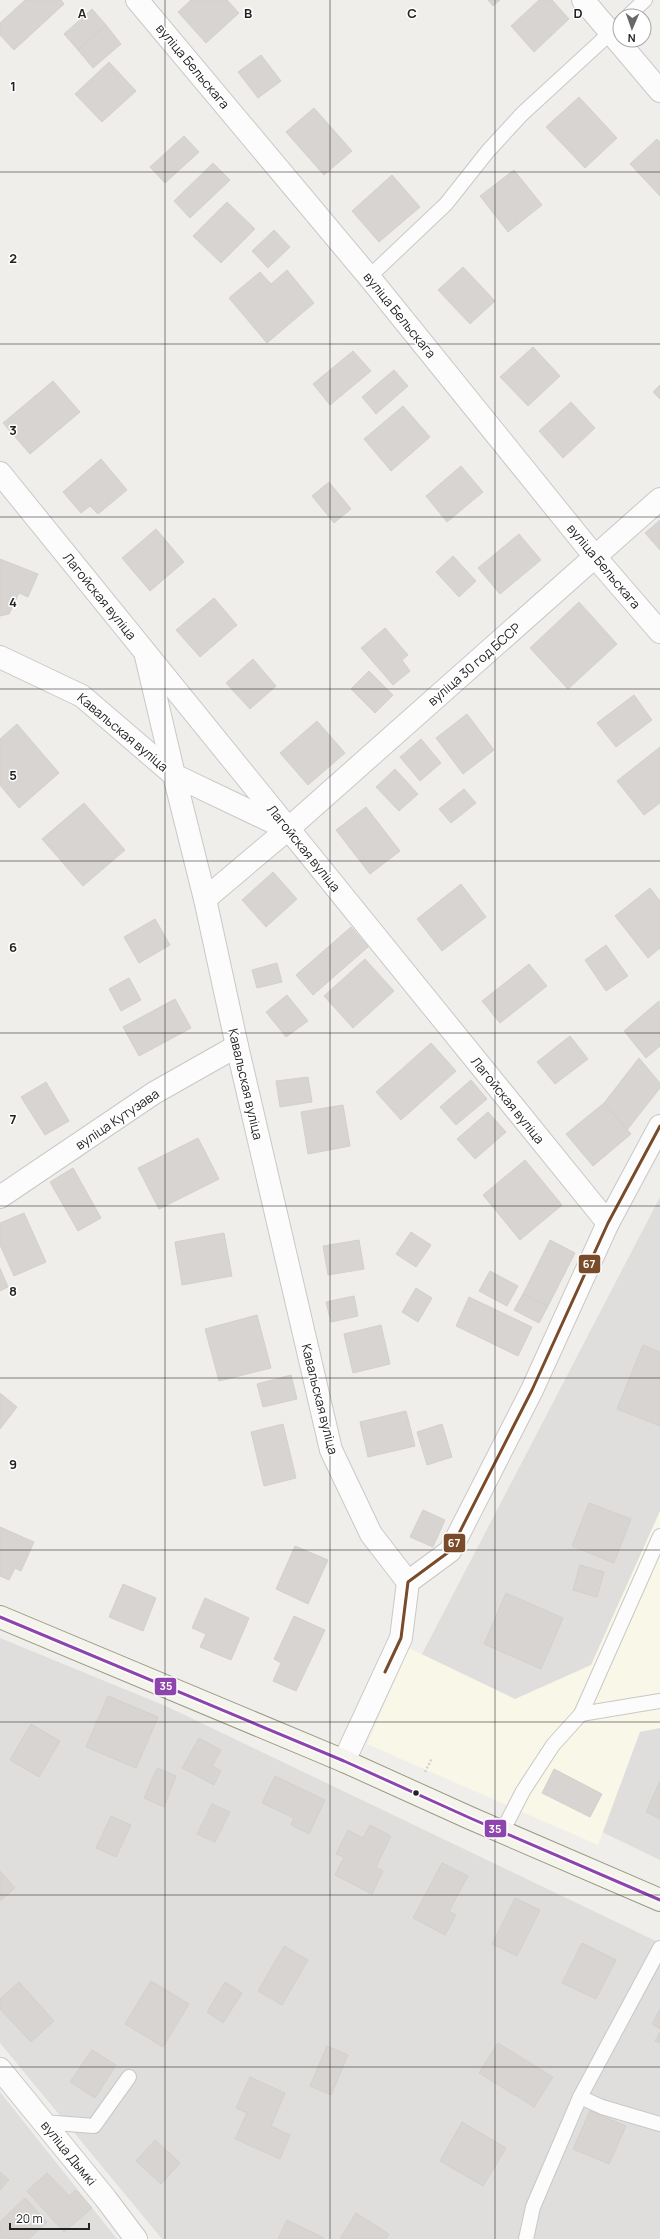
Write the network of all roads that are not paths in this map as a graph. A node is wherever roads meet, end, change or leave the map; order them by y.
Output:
1 (137, 0) edge
2 (583, 0) edge
3 (645, 0) edge
4 (636, 8) edge
5 (612, 25) edge
6 (612, 31) edge
7 (629, 48) edge
8 (660, 91) edge
9 (369, 277) junction
10 (0, 473) edge
11 (660, 499) edge
12 (596, 558) junction
13 (660, 632) edge
14 (144, 650) junction
15 (0, 657) edge
16 (174, 775) junction
17 (288, 829) junction
18 (205, 899) junction
19 (237, 1046) junction
20 (660, 1126) edge
21 (0, 1197) edge
22 (608, 1223) junction
23 (660, 1536) edge
24 (408, 1582) junction
25 (0, 1617) edge
26 (660, 1701) edge
27 (581, 1714) junction
28 (344, 1761) junction
29 (502, 1832) junction
30 (660, 1900) edge
31 (660, 1948) edge
32 (0, 2069) edge
33 (130, 2077) dead end
34 (580, 2097) junction
35 (43, 2122) junction
36 (660, 2124) edge
37 (136, 2239) edge
38 (526, 2239) edge

1 - 9 street, вуліца Бельскага
2 - 5 street
3 - 4 lane
6 - 9 lane
7 - 8 street
9 - 12 street, вуліца Бельскага
10 - 14 street, Лагойская вуліца
11 - 12 street, вуліца 30 год БССР
12 - 13 street, вуліца Бельскага
12 - 17 street, вуліца 30 год БССР
14 - 16 street
14 - 17 street, Лагойская вуліца
15 - 16 street, Кавальская вуліца
16 - 17 street
16 - 18 street, Кавальская вуліца
17 - 18 street, вуліца 30 год БССР
17 - 22 street, Лагойская вуліца
18 - 19 street, Кавальская вуліца
19 - 21 street, вуліца Кутузава
19 - 24 street, Кавальская вуліца
20 - 22 street
22 - 24 street
23 - 27 lane
24 - 28 street
25 - 28 main road
26 - 27 lane
27 - 29 lane
28 - 29 main road
29 - 30 main road
31 - 34 lane
32 - 35 street, вуліца Дымкі
33 - 35 lane
34 - 36 lane
34 - 38 lane
35 - 37 street, вуліца Дымкі

